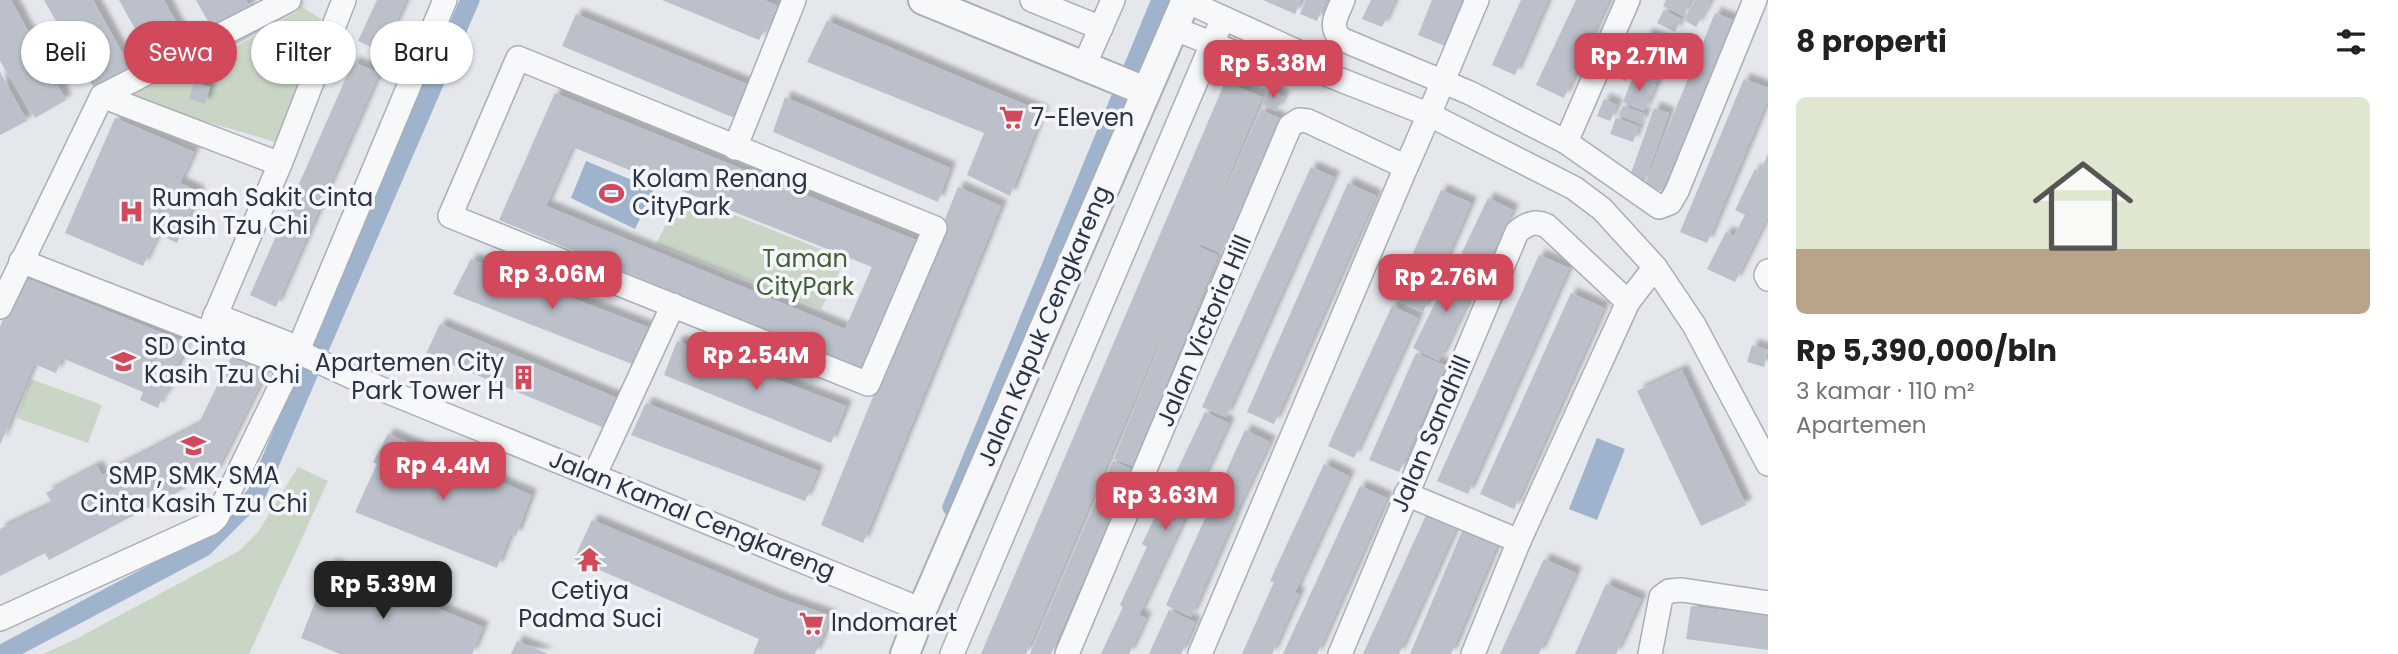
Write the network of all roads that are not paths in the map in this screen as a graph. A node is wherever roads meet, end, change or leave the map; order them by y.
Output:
1 (289, 0) edge
2 (344, 0) edge
3 (445, 0) edge
4 (794, 0) edge
5 (923, 0) edge
6 (1032, 0) edge
7 (1113, 0) edge
8 (1186, 0) edge
9 (1343, 0) edge
10 (1477, 0) edge
11 (1628, 0) edge
12 (1755, 0) edge
13 (1223, 18) junction
14 (1101, 28) junction
15 (1173, 28) junction
16 (1212, 45) junction
17 (1314, 69) junction
18 (1096, 70) junction
19 (1442, 81) junction
20 (1142, 89) junction
21 (102, 96) junction
22 (1430, 115) junction
23 (1566, 142) junction
24 (736, 148) junction
25 (280, 164) junction
26 (1405, 167) junction
27 (21, 261) junction
28 (1655, 267) junction
29 (1768, 271) edge
30 (1768, 279) edge
31 (1628, 302) junction
32 (673, 305) junction
33 (0, 307) edge
34 (211, 324) junction
35 (302, 357) junction
36 (1768, 464) edge
37 (594, 476) junction
38 (1406, 494) junction
39 (1518, 541) junction
40 (1768, 603) edge
41 (920, 609) junction
42 (0, 619) edge
43 (905, 654) edge
44 (952, 654) edge
45 (1067, 654) edge
46 (1200, 654) edge
47 (1340, 654) edge
48 (1473, 654) edge
49 (1650, 654) edge

1 - 21 street
2 - 25 street
3 - 35 street
4 - 24 street
5 - 18 street
6 - 14 street
7 - 14 street
8 - 13 street
8 - 15 street, Jalan Kapuk Cengkareng
9 - 19 street
10 - 19 street
11 - 23 street
12 - 23 street
13 - 16 street
13 - 17 street
14 - 18 street
15 - 16 street
15 - 20 street, Jalan Kapuk Cengkareng
16 - 17 street
16 - 44 street
17 - 22 street
18 - 20 street
19 - 22 street
19 - 23 street
20 - 41 street, Jalan Kapuk Cengkareng
21 - 25 street
21 - 27 street
22 - 26 street
22 - 28 street
24 - 32 street
24 - 32 street
25 - 34 street
26 - 45 street, Jalan Victoria Hill
26 - 46 street
27 - 33 street
27 - 34 street, Jalan Kamal Cengkareng
28 - 31 street
28 - 36 street
29 - 30 street
31 - 38 street, Jalan Sandhill
31 - 39 street
32 - 37 street
34 - 35 street, Jalan Kamal Cengkareng
35 - 37 street, Jalan Kamal Cengkareng
35 - 42 street
37 - 41 street, Jalan Kamal Cengkareng
38 - 39 street
38 - 47 street, Jalan Sandhill
39 - 48 street
40 - 49 street
41 - 43 street, Jalan Kapuk Cengkareng

